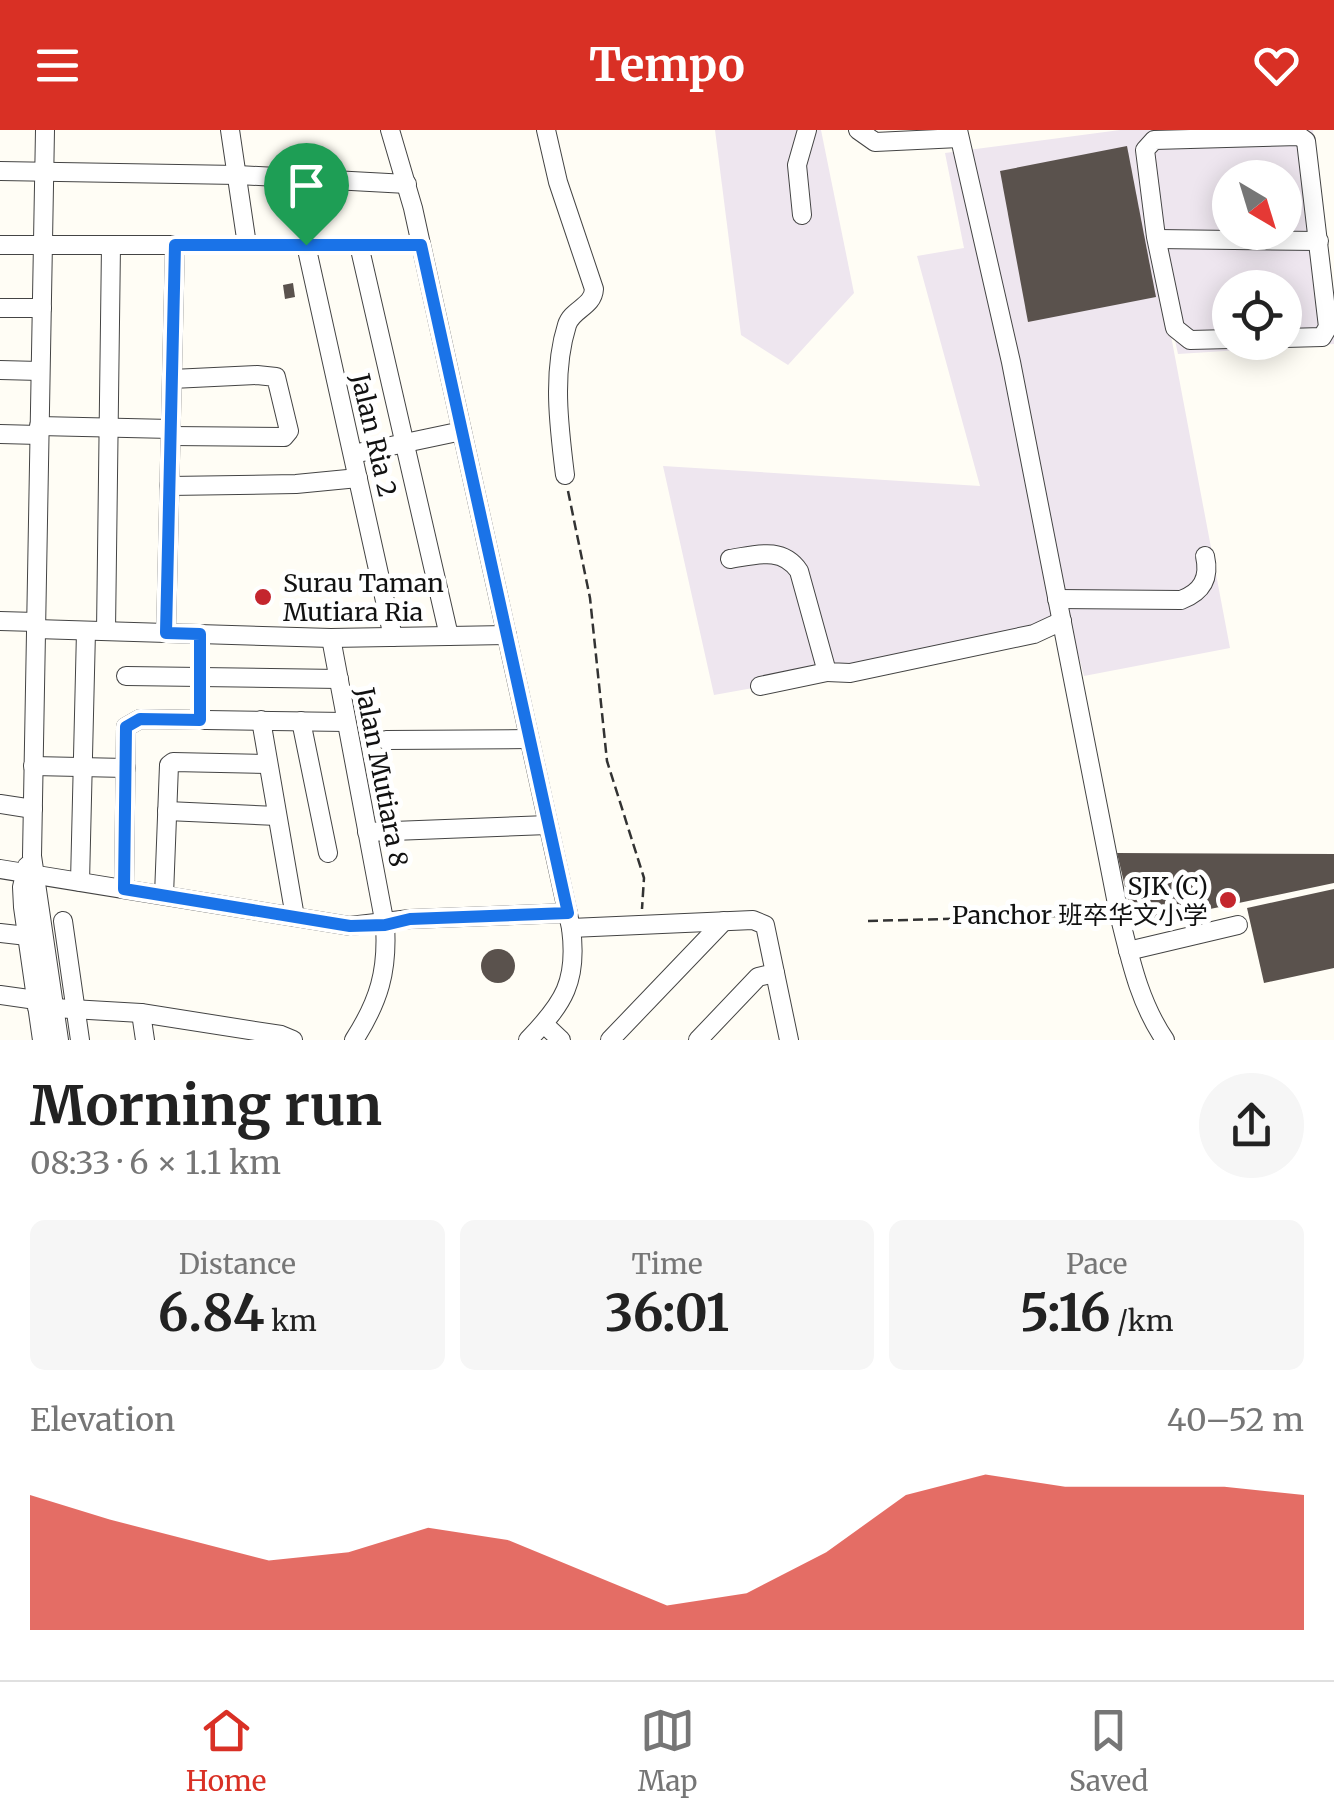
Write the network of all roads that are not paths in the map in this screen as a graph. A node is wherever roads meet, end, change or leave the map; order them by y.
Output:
1 (45, 130) edge
2 (230, 130) edge
3 (390, 130) edge
4 (546, 130) edge
5 (807, 130) edge
6 (858, 130) edge
7 (958, 134) edge
8 (1217, 134) edge
9 (0, 171) edge
10 (44, 172) junction
11 (238, 175) junction
12 (407, 184) junction
13 (802, 215) dead end
14 (1158, 239) junction
15 (1319, 241) junction
16 (111, 245) junction
17 (175, 245) junction
18 (247, 245) junction
19 (306, 245) junction
20 (360, 245) junction
21 (421, 245) junction
22 (0, 246) edge
23 (43, 246) junction
24 (0, 308) edge
25 (42, 308) junction
26 (1302, 338) edge
27 (1212, 339) edge
28 (0, 370) edge
29 (40, 370) junction
30 (172, 379) junction
31 (109, 428) junction
32 (39, 430) junction
33 (462, 431) junction
34 (171, 432) junction
35 (0, 434) edge
36 (405, 443) junction
37 (354, 454) junction
38 (565, 475) road end
39 (358, 478) junction
40 (170, 486) junction
41 (1205, 556) dead end
42 (730, 559) dead end
43 (1057, 599) junction
44 (0, 621) edge
45 (1062, 621) junction
46 (36, 626) junction
47 (86, 631) junction
48 (106, 631) junction
49 (166, 633) junction
50 (200, 634) junction
51 (506, 635) junction
52 (394, 636) junction
53 (449, 636) junction
54 (331, 638) junction
55 (827, 672) junction
56 (126, 676) dead end
57 (200, 678) junction
58 (338, 679) junction
59 (760, 686) dead end
60 (200, 720) junction
61 (261, 720) junction
62 (301, 721) junction
63 (346, 722) junction
64 (529, 738) junction
65 (386, 740) dead end
66 (268, 764) junction
67 (33, 766) junction
68 (83, 768) junction
69 (126, 768) junction
70 (0, 804) edge
71 (32, 809) junction
72 (168, 811) junction
73 (278, 816) junction
74 (548, 825) junction
75 (367, 832) junction
76 (328, 853) dead end
77 (31, 868) junction
78 (0, 869) edge
79 (80, 882) junction
80 (124, 889) junction
81 (164, 895) junction
82 (295, 916) junction
83 (63, 921) dead end
84 (570, 921) junction
85 (724, 922) junction
86 (385, 925) junction
87 (1238, 925) dead end
88 (0, 933) edge
89 (26, 936) junction
90 (46, 938) junction
91 (1128, 951) junction
92 (775, 973) junction
93 (0, 995) edge
94 (43, 1005) junction
95 (75, 1009) junction
96 (141, 1014) junction
97 (544, 1024) junction
98 (786, 1038) edge
99 (42, 1040) edge
100 (59, 1040) edge
101 (80, 1040) edge
102 (145, 1040) edge
103 (293, 1040) edge
104 (354, 1040) edge
105 (528, 1040) edge
106 (561, 1040) edge
107 (610, 1040) edge
108 (698, 1040) edge
109 (1165, 1040) edge

1 - 10 street
2 - 11 street
3 - 12 street
4 - 38 street
5 - 13 street
6 - 7 street
7 - 43 street
8 - 14 street
8 - 15 street
9 - 10 street
10 - 11 street
10 - 23 street
11 - 12 street
11 - 18 street
12 - 21 street
14 - 15 street
14 - 27 street
15 - 26 street
16 - 17 street
16 - 23 street
16 - 31 street
17 - 18 street
17 - 30 street
18 - 19 street
19 - 20 street
19 - 37 street, Jalan Ria 2
20 - 21 street
20 - 36 street
21 - 33 street
22 - 23 street
23 - 25 street
24 - 25 street
25 - 29 street
28 - 29 street
29 - 32 street
30 - 34 street
30 - 34 street
31 - 32 street
31 - 34 street
31 - 48 street
32 - 35 street
32 - 46 street
33 - 36 street
33 - 51 street
34 - 40 street
36 - 37 street
36 - 53 street
37 - 39 street, Jalan Ria 2
39 - 40 street
39 - 52 street, Jalan Ria 2
40 - 49 street
41 - 43 street
42 - 55 street
43 - 45 street
44 - 46 street
45 - 55 street
45 - 91 street
46 - 47 street
46 - 67 street
47 - 48 street
47 - 68 street
48 - 49 street
49 - 50 street
50 - 54 street
50 - 57 street
51 - 53 street
51 - 64 street
52 - 53 street
52 - 54 street
54 - 58 street, Jalan Mutiara 8
55 - 59 street
56 - 57 street
57 - 58 street
57 - 60 street
58 - 63 street, Jalan Mutiara 8
60 - 61 street
60 - 69 street
61 - 62 street
61 - 66 street
62 - 63 street
62 - 76 street
63 - 75 street, Jalan Mutiara 8
64 - 65 street
64 - 74 street
66 - 72 street
66 - 73 street
67 - 68 street
67 - 71 street
68 - 69 street
68 - 79 street
69 - 80 street
70 - 71 street
71 - 77 street
72 - 73 street
72 - 81 street
73 - 82 street
74 - 75 street
74 - 84 street
75 - 86 street, Jalan Mutiara 8
77 - 78 street
77 - 79 street
77 - 89 street
77 - 90 street
79 - 80 street
80 - 81 street
81 - 82 street
82 - 86 street
83 - 95 street
84 - 85 street
84 - 86 street
84 - 97 street
85 - 92 street
85 - 107 street
86 - 104 street, Jalan Mutiara 8
87 - 91 street
88 - 89 street
89 - 90 street
89 - 94 street
90 - 94 street
91 - 109 street
92 - 98 street
92 - 108 street
93 - 94 street
94 - 95 street
94 - 99 street
94 - 100 street
95 - 96 street
95 - 101 street
96 - 102 street
96 - 103 street
97 - 105 street
97 - 106 street

